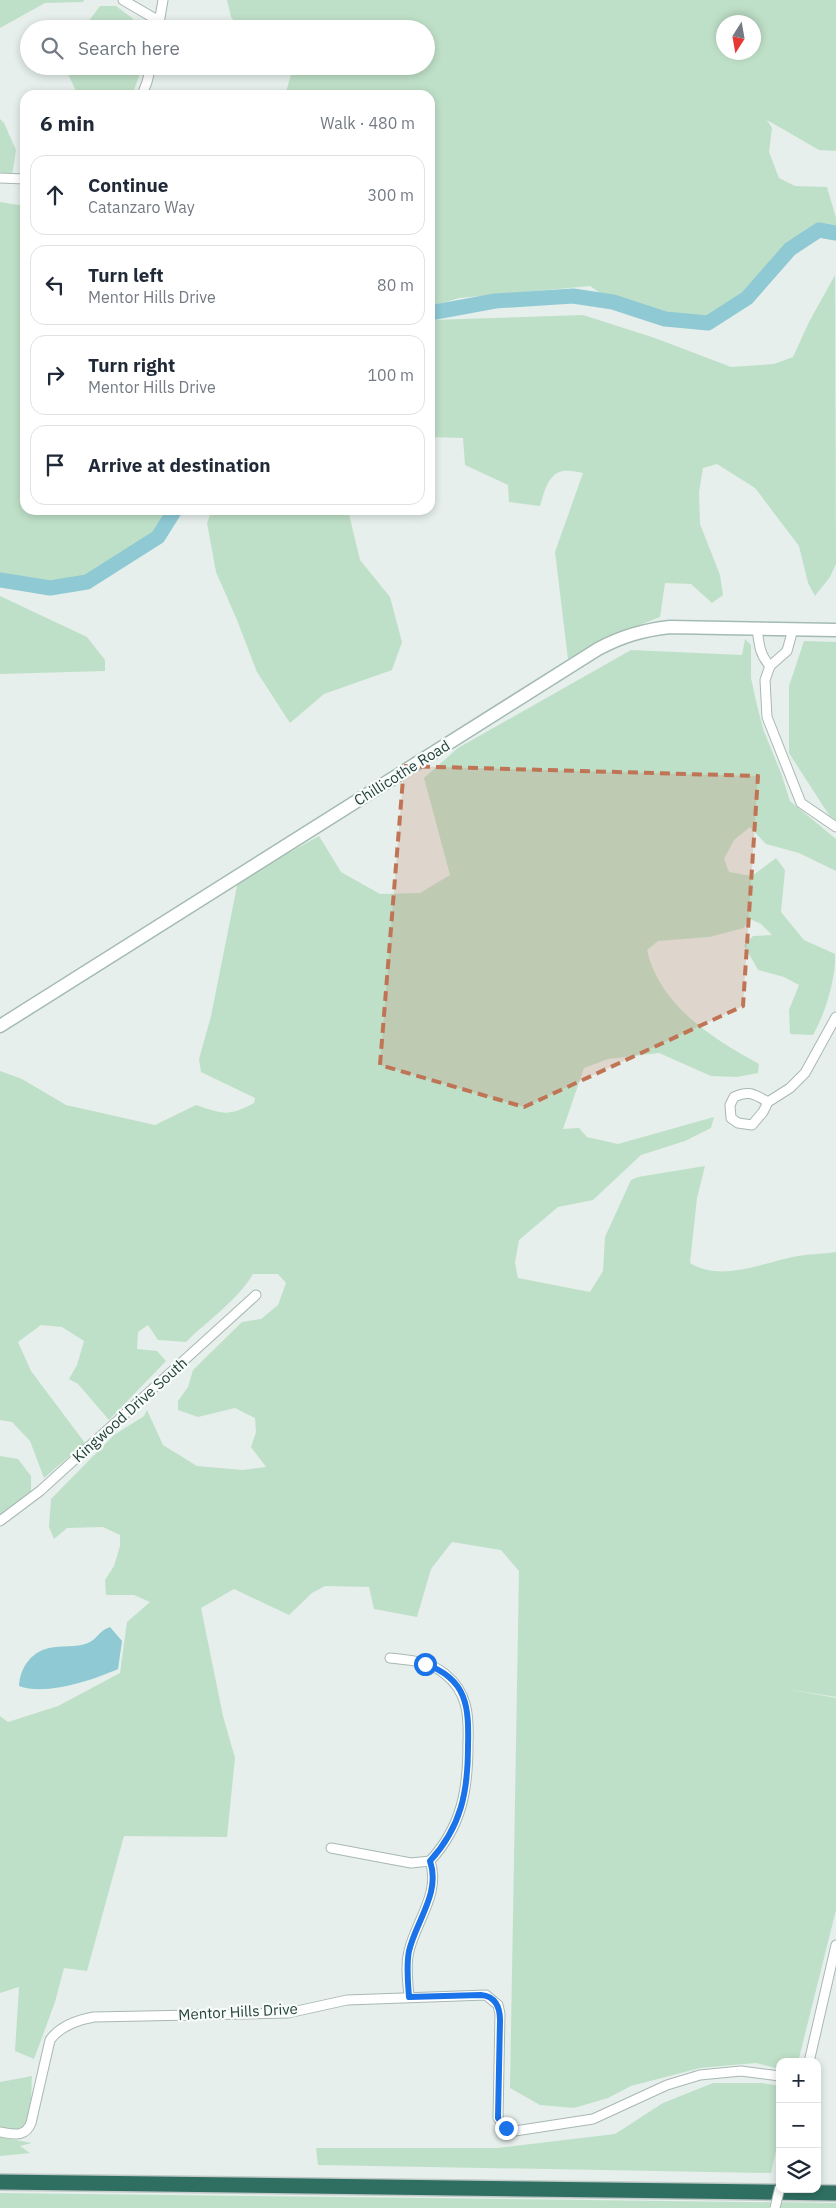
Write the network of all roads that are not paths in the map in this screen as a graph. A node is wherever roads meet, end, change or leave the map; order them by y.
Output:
1 (123, 0) edge
2 (163, 0) edge
3 (155, 20) edge
4 (160, 20) edge
5 (149, 75) edge
6 (144, 90) edge
7 (0, 178) edge
8 (20, 179) edge
9 (758, 628) junction
10 (792, 629) junction
11 (836, 630) edge
12 (770, 666) junction
13 (836, 827) edge
14 (836, 1016) edge
15 (0, 1026) edge
16 (768, 1102) junction
17 (256, 1295) dead end
18 (0, 1521) edge
19 (390, 1658) dead end
20 (331, 1848) dead end
21 (430, 1861) junction
22 (836, 1945) edge
23 (409, 1997) junction
24 (810, 2058) edge
25 (776, 2075) edge
26 (0, 2132) edge
27 (0, 2180) edge
28 (836, 2192) edge
29 (779, 2193) edge
30 (775, 2208) edge

1 - 3 street
2 - 4 street
5 - 6 street
7 - 8 street
9 - 10 main road, Chillicothe Road
9 - 12 street
9 - 15 main road, Chillicothe Road
10 - 11 main road, Chillicothe Road
10 - 12 street
12 - 13 street
14 - 16 street
16 - 16 street
17 - 18 street, Kingwood Drive South
19 - 21 street
20 - 21 street
21 - 23 street
22 - 24 street
23 - 25 street, Mentor Hills Drive
23 - 26 street, Mentor Hills Drive
27 - 28 highway
29 - 30 street, bridge

